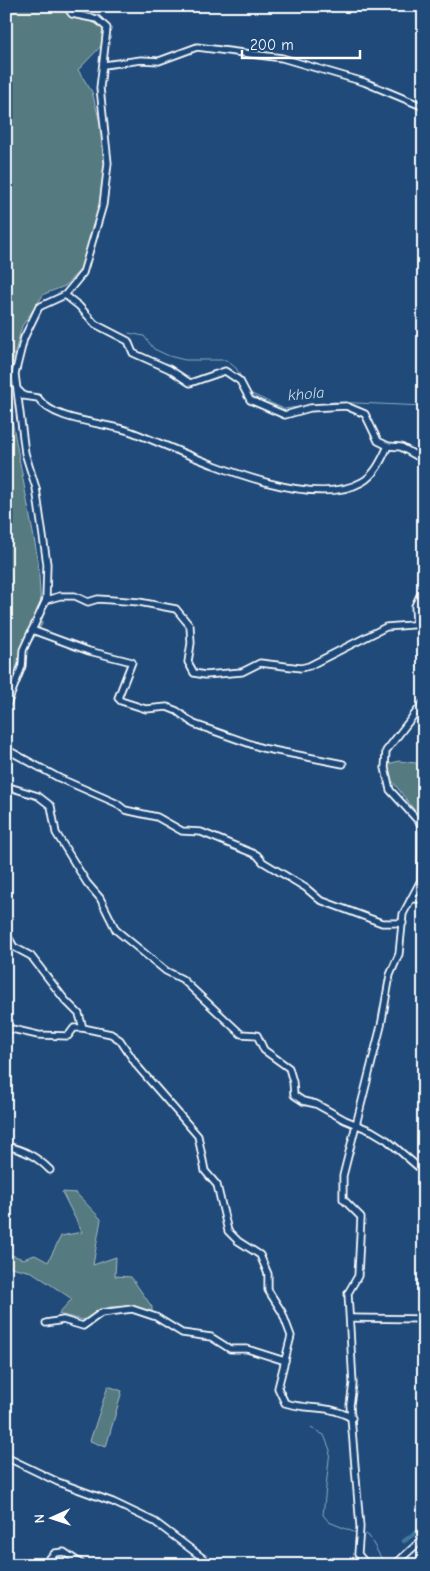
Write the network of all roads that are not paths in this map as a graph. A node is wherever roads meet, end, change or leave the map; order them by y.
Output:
1 (66, 6) edge
2 (104, 65) junction
3 (424, 107) edge
4 (65, 296) junction
5 (16, 388) junction
6 (388, 446) junction
7 (424, 460) edge
8 (424, 588) edge
9 (46, 600) junction
10 (416, 624) junction
11 (424, 624) edge
12 (32, 630) junction
13 (424, 702) edge
14 (6, 707) edge
15 (6, 748) edge
16 (343, 764) dead end
17 (6, 786) edge
18 (411, 899) junction
19 (424, 899) edge
20 (403, 924) junction
21 (6, 933) edge
22 (83, 1028) junction
23 (6, 1030) edge
24 (356, 1123) junction
25 (6, 1146) edge
26 (50, 1170) dead end
27 (424, 1172) edge
28 (351, 1318) junction
29 (424, 1319) edge
30 (46, 1323) dead end
31 (285, 1361) junction
32 (352, 1418) junction
33 (6, 1457) edge
34 (424, 1538) edge
35 (43, 1565) edge
36 (83, 1565) edge
37 (212, 1565) edge
38 (367, 1565) edge
39 (394, 1565) edge

1 - 2 street
2 - 3 street
2 - 4 street
4 - 5 street
4 - 6 street
5 - 6 street
5 - 9 street
6 - 7 street
8 - 10 street
9 - 10 street
9 - 12 street
10 - 11 street
12 - 14 street
12 - 16 street
13 - 18 street
15 - 20 street
17 - 24 street
18 - 19 street
18 - 20 street
20 - 24 street
21 - 22 street
22 - 23 street
22 - 31 street
24 - 27 street
24 - 28 street
25 - 26 street
28 - 29 street
28 - 32 street
30 - 31 street
31 - 32 street
32 - 38 street
33 - 37 street
34 - 39 street
35 - 36 street

